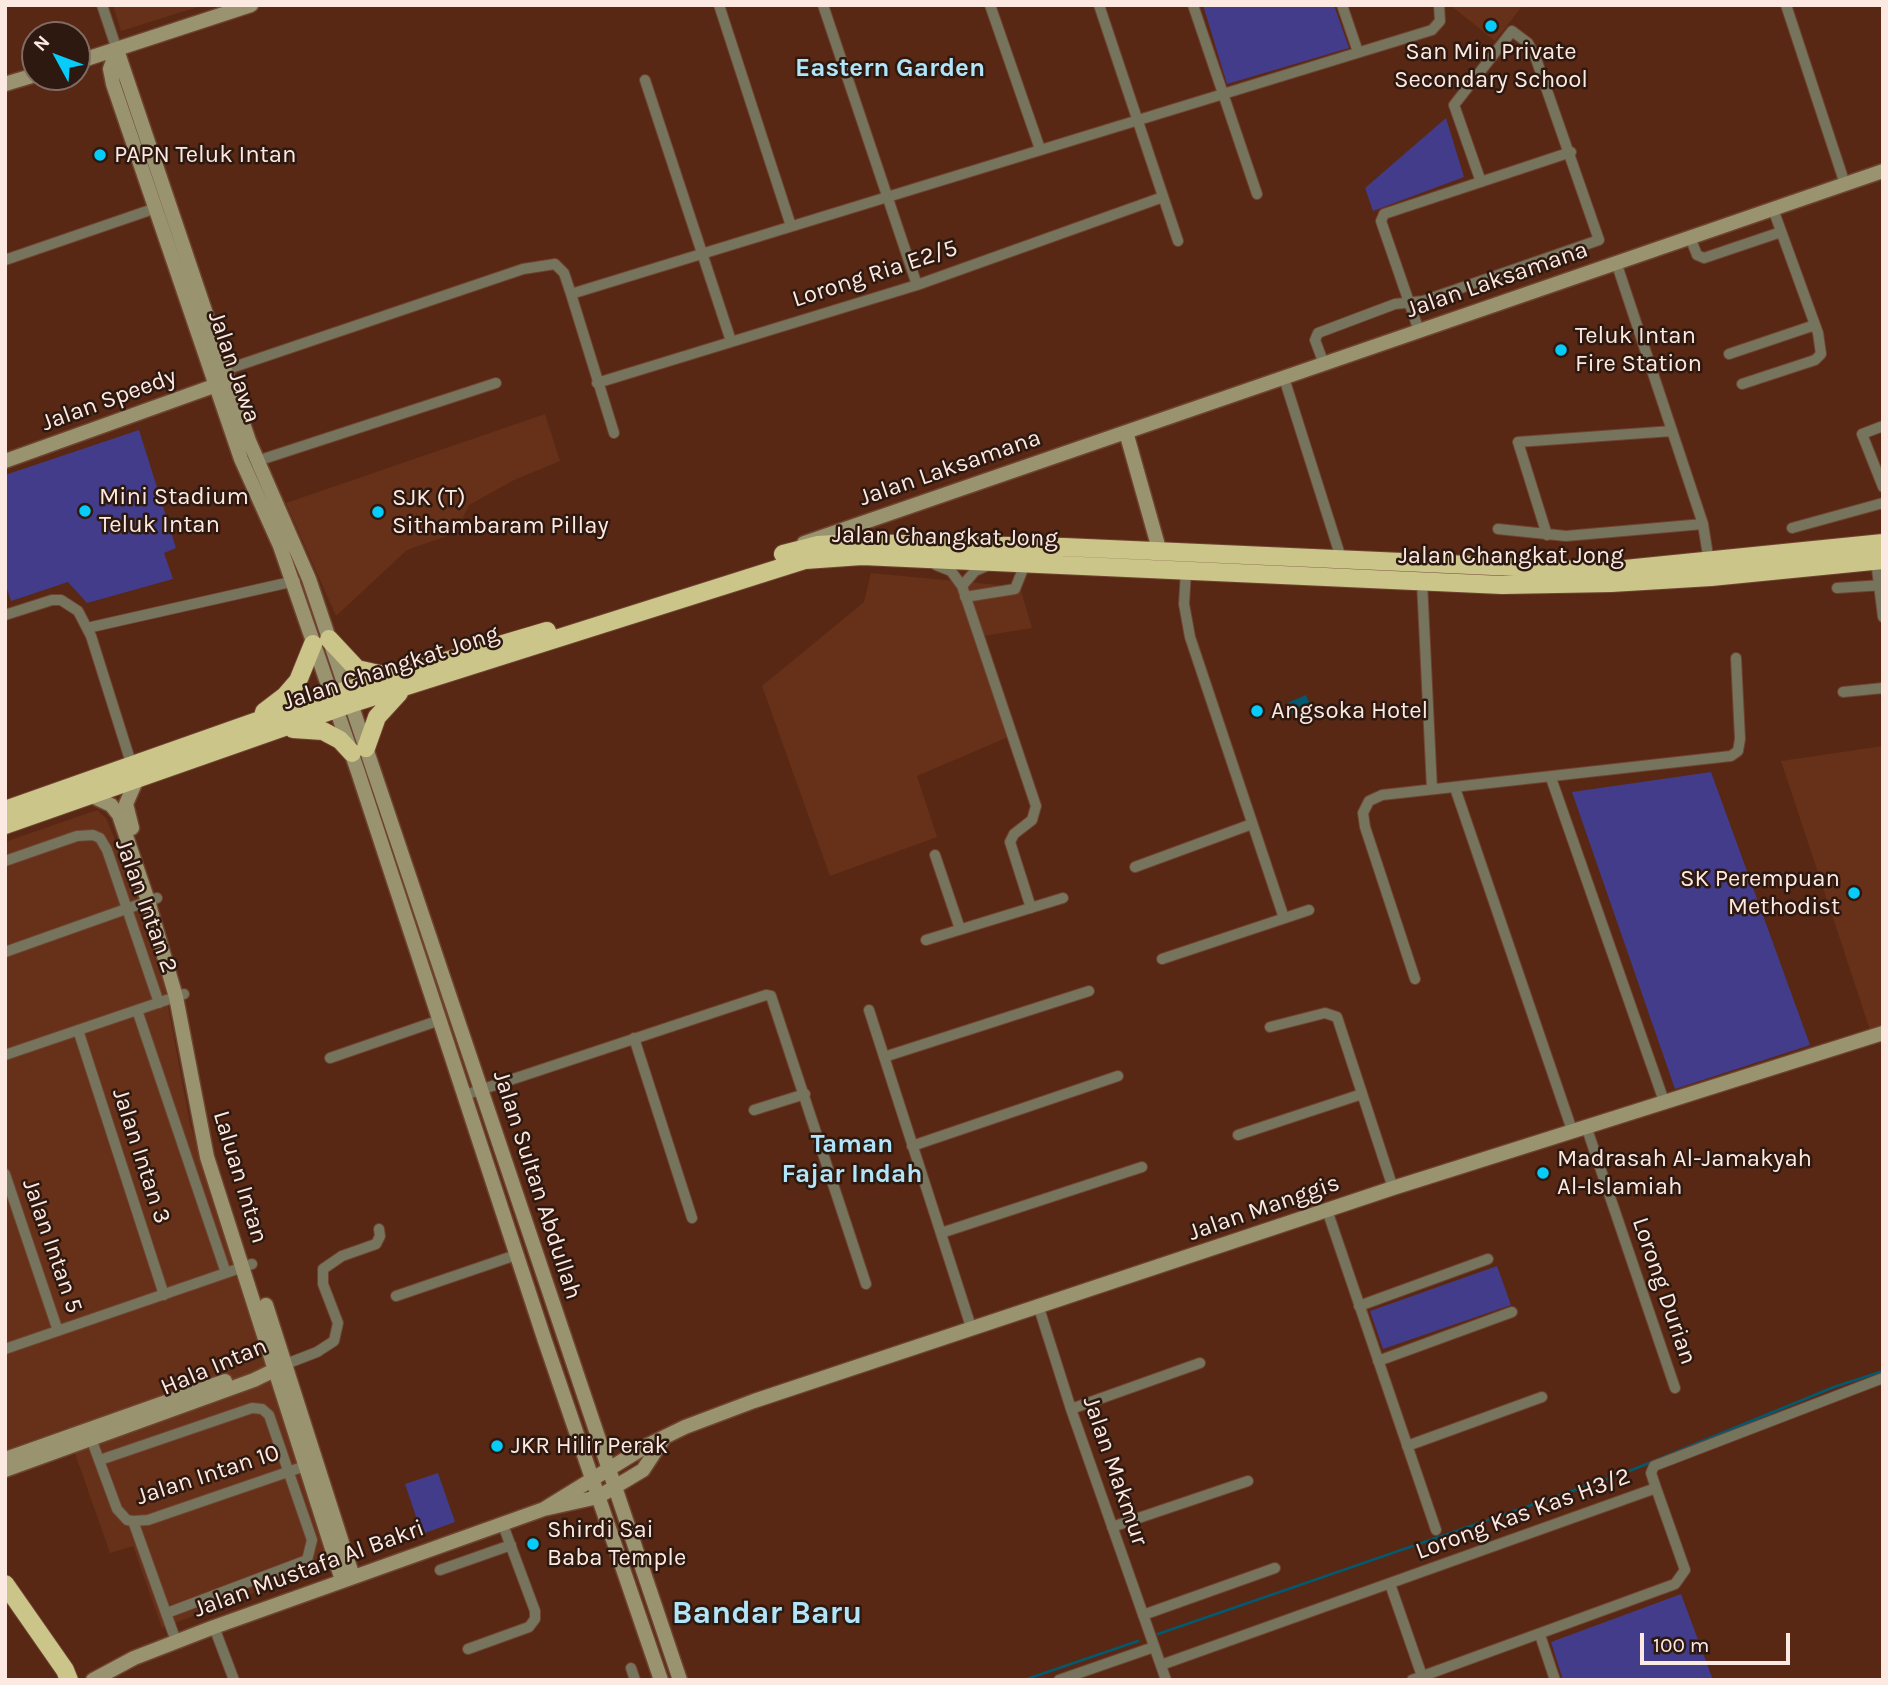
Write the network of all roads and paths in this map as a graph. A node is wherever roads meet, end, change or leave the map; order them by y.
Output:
1 (102, 5) edge
2 (251, 5) edge
3 (719, 5) edge
4 (823, 5) edge
5 (990, 5) edge
6 (1099, 5) edge
7 (1193, 5) edge
8 (1342, 5) edge
9 (1439, 5) edge
10 (1786, 5) edge
11 (152, 38) junction
12 (117, 50) junction
13 (1358, 52) junction
14 (91, 58) edge
15 (91, 66) edge
16 (117, 73) junction
17 (645, 80) dead end
18 (1223, 94) junction
19 (1137, 119) junction
20 (1040, 149) junction
21 (1570, 152) junction
22 (1883, 171) edge
23 (1481, 182) junction
24 (1845, 184) junction
25 (1257, 194) dead end
26 (887, 197) junction
27 (1163, 197) junction
28 (156, 208) junction
29 (1773, 209) junction
30 (791, 226) junction
31 (170, 230) junction
32 (1781, 232) junction
33 (1690, 237) junction
34 (1178, 241) dead end
35 (703, 254) junction
36 (5, 260) edge
37 (1616, 262) junction
38 (917, 285) junction
39 (571, 294) junction
40 (1408, 302) junction
41 (1815, 325) junction
42 (1419, 331) junction
43 (731, 341) junction
44 (1729, 354) dead end
45 (1324, 364) junction
46 (220, 378) junction
47 (1284, 378) junction
48 (496, 383) dead end
49 (597, 383) junction
50 (1742, 384) dead end
51 (1883, 426) edge
52 (1672, 431) junction
53 (1126, 432) junction
54 (614, 433) dead end
55 (5, 461) edge
56 (256, 469) junction
57 (1883, 487) edge
58 (1883, 503) edge
59 (1703, 524) junction
60 (1792, 528) dead end
61 (1498, 530) dead end
62 (1547, 535) junction
63 (1883, 543) edge
64 (1064, 547) junction
65 (1159, 550) junction
66 (791, 551) junction
67 (1341, 558) junction
68 (920, 560) junction
69 (1880, 560) edge
70 (996, 563) junction
71 (1432, 563) junction
72 (1025, 564) junction
73 (1109, 567) junction
74 (1710, 569) junction
75 (1186, 571) junction
76 (309, 579) junction
77 (292, 582) junction
78 (1422, 582) junction
79 (1476, 585) junction
80 (1881, 585) edge
81 (962, 586) junction
82 (1837, 588) dead end
83 (965, 597) junction
84 (5, 615) edge
85 (1883, 617) edge
86 (88, 628) junction
87 (321, 641) junction
88 (1736, 658) dead end
89 (399, 682) junction
90 (1883, 688) edge
91 (1843, 692) dead end
92 (341, 700) junction
93 (237, 728) junction
94 (284, 728) junction
95 (359, 751) junction
96 (134, 774) junction
97 (1551, 778) junction
98 (1455, 788) junction
99 (1432, 789) junction
100 (92, 796) junction
101 (5, 810) edge
102 (1252, 824) junction
103 (5, 825) edge
104 (935, 855) dead end
105 (5, 861) edge
106 (1135, 867) dead end
107 (1063, 898) dead end
108 (152, 899) junction
109 (1031, 908) junction
110 (126, 909) junction
111 (1309, 911) dead end
112 (1284, 918) junction
113 (960, 929) junction
114 (926, 940) dead end
115 (5, 952) edge
116 (1162, 959) dead end
117 (1415, 979) dead end
118 (1089, 991) dead end
119 (180, 995) junction
120 (159, 1003) junction
121 (137, 1010) junction
122 (869, 1010) dead end
123 (440, 1020) junction
124 (1270, 1027) dead end
125 (78, 1030) junction
126 (1883, 1033) edge
127 (634, 1038) junction
128 (5, 1055) edge
129 (884, 1057) junction
130 (330, 1058) dead end
131 (1118, 1076) dead end
132 (481, 1089) junction
133 (805, 1094) junction
134 (1362, 1094) junction
135 (464, 1095) junction
136 (1665, 1104) junction
137 (754, 1110) dead end
138 (1580, 1131) junction
139 (1238, 1135) dead end
140 (912, 1146) junction
141 (1142, 1167) dead end
142 (5, 1174) edge
143 (1393, 1188) junction
144 (1327, 1210) junction
145 (692, 1218) dead end
146 (379, 1228) dead end
147 (941, 1233) junction
148 (516, 1255) junction
149 (1488, 1259) dead end
150 (247, 1265) junction
151 (226, 1273) junction
152 (866, 1284) dead end
153 (164, 1295) junction
154 (396, 1296) dead end
155 (1359, 1306) junction
156 (1039, 1308) junction
157 (1512, 1312) dead end
158 (972, 1330) junction
159 (58, 1331) junction
160 (5, 1349) edge
161 (1378, 1361) junction
162 (1200, 1363) dead end
163 (280, 1366) junction
164 (1883, 1378) edge
165 (1675, 1388) dead end
166 (1542, 1397) dead end
167 (1071, 1409) junction
168 (90, 1434) junction
169 (664, 1437) junction
170 (1406, 1446) junction
171 (8, 1460) edge
172 (100, 1460) junction
173 (312, 1463) junction
174 (609, 1467) junction
175 (290, 1471) junction
176 (591, 1477) junction
177 (1248, 1481) dead end
178 (617, 1489) junction
179 (1656, 1489) junction
180 (598, 1497) junction
181 (544, 1509) junction
182 (133, 1521) junction
183 (503, 1525) junction
184 (1112, 1527) junction
185 (1436, 1530) dead end
186 (511, 1545) junction
187 (1275, 1568) dead end
188 (440, 1570) dead end
189 (348, 1578) junction
190 (5, 1584) edge
191 (1390, 1584) junction
192 (5, 1603) edge
193 (167, 1613) junction
194 (1143, 1615) junction
195 (214, 1627) junction
196 (1540, 1635) junction
197 (176, 1641) junction
198 (1154, 1647) junction
199 (468, 1649) dead end
200 (1161, 1665) junction
201 (631, 1668) dead end
202 (1083, 1676) edge
203 (1417, 1678) edge
204 (61, 1680) edge
205 (69, 1680) edge
206 (93, 1680) edge
207 (234, 1680) edge
208 (635, 1680) edge
209 (661, 1680) edge
210 (680, 1680) edge
211 (1059, 1680) edge
212 (1166, 1680) edge
213 (1555, 1680) edge

1 - 12 street, Jalan Jawa
2 - 11 street
3 - 30 street
4 - 26 street
5 - 20 street
6 - 19 street
7 - 18 street
8 - 13 street
9 - 13 street
10 - 24 street
11 - 12 street
11 - 16 street
12 - 14 street
12 - 16 street, Jalan Jawa
13 - 18 street
15 - 16 street
16 - 28 street, Jalan Jawa
16 - 31 street, Jalan Jawa
17 - 35 street
18 - 19 street
18 - 25 street
19 - 20 street
19 - 27 street
20 - 26 street
21 - 23 street
21 - 23 street
21 - 40 street
22 - 24 street, Jalan Laksamana
23 - 40 street
24 - 29 street, Jalan Laksamana
26 - 30 street
26 - 38 street
27 - 34 street
27 - 38 street, Lorong Ria E2/5
28 - 31 street, Jalan Jawa
28 - 36 street
29 - 32 street
29 - 33 street, Jalan Laksamana
30 - 35 street
31 - 46 street, Jalan Jawa
32 - 33 street
32 - 41 street
33 - 37 street, Jalan Laksamana
35 - 39 street
35 - 43 street
37 - 42 street, Jalan Laksamana
37 - 52 street
38 - 43 street, Lorong Ria E2/5
39 - 46 street
39 - 49 street
40 - 42 street
40 - 45 street
41 - 44 street
41 - 50 street
42 - 45 street, Jalan Laksamana
43 - 49 street, Lorong Ria E2/5
45 - 47 street, Jalan Laksamana
46 - 55 street, Jalan Speedy
46 - 56 street, Jalan Jawa
47 - 53 street, Jalan Laksamana
47 - 67 street
48 - 56 street
49 - 54 street
51 - 57 street
52 - 59 street
52 - 62 street
53 - 65 street
53 - 66 street, Jalan Laksamana
56 - 76 street, Jalan Jawa
56 - 77 street, Jalan Jawa
58 - 60 street
59 - 62 street
59 - 74 street
61 - 62 street
63 - 74 highway, Jalan Changkat Jong
64 - 65 highway, Jalan Changkat Jong
64 - 66 highway, Jalan Changkat Jong
64 - 73 highway
65 - 67 highway, Jalan Changkat Jong
66 - 89 highway, Jalan Changkat Jong
67 - 71 highway, Jalan Changkat Jong
68 - 70 highway, Jalan Changkat Jong
68 - 81 street
68 - 89 highway, Jalan Changkat Jong
69 - 74 highway, Jalan Changkat Jong
69 - 80 street
70 - 72 highway, Jalan Changkat Jong
70 - 81 street
71 - 74 highway, Jalan Changkat Jong
71 - 79 highway
72 - 73 highway, Jalan Changkat Jong
72 - 83 street
73 - 75 highway, Jalan Changkat Jong
74 - 79 highway, Jalan Changkat Jong
75 - 78 highway, Jalan Changkat Jong
75 - 102 street
76 - 77 street
76 - 87 street, Jalan Jawa
77 - 86 street
77 - 87 street, Jalan Jawa
78 - 79 highway, Jalan Changkat Jong
78 - 99 street
80 - 82 street
80 - 85 street
81 - 83 street
83 - 109 street
84 - 86 street
86 - 96 street
87 - 89 highway
87 - 92 street, Jalan Jawa
87 - 93 highway
88 - 97 street
89 - 92 highway, Jalan Changkat Jong
89 - 95 highway
90 - 91 street
92 - 93 highway, Jalan Changkat Jong
92 - 94 highway, Jalan Changkat Jong
92 - 95 street, Jalan Sultan Abdullah
93 - 96 highway, Jalan Changkat Jong
94 - 95 highway
94 - 96 highway, Jalan Changkat Jong
95 - 123 street, Jalan Sultan Abdullah
95 - 132 street, Jalan Sultan Abdullah
96 - 100 highway, Jalan Changkat Jong
96 - 101 highway, Jalan Changkat Jong
96 - 108 street, Laluan Intan
97 - 98 street
97 - 136 street
98 - 99 street
98 - 138 street, Lorong Durian
99 - 117 street
100 - 103 highway, Jalan Changkat Jong
100 - 108 street, Laluan Intan
102 - 106 street
102 - 112 street
104 - 113 street
105 - 110 street, Jalan Intan 2
107 - 109 street
108 - 110 street
108 - 119 street, Laluan Intan
109 - 113 street
110 - 115 street
110 - 120 street, Jalan Intan 2
111 - 112 street
112 - 116 street
113 - 114 street
118 - 129 street
119 - 120 street
119 - 150 street, Laluan Intan
120 - 121 street
121 - 125 street
121 - 151 street
122 - 129 street
123 - 130 street
123 - 135 street, Jalan Sultan Abdullah
124 - 134 street
125 - 128 street
125 - 153 street, Jalan Intan 3
126 - 136 street, Jalan Manggis
127 - 132 street
127 - 133 street
127 - 145 street
129 - 140 street
131 - 140 street
132 - 135 street
132 - 174 street, Jalan Sultan Abdullah
133 - 137 street
133 - 152 street
134 - 139 street
134 - 143 street
135 - 148 street, Jalan Sultan Abdullah
136 - 138 street, Jalan Manggis
138 - 143 street, Jalan Manggis
138 - 165 street, Lorong Durian
140 - 147 street
141 - 147 street
142 - 159 street, Jalan Intan 5
143 - 144 street, Jalan Manggis
144 - 155 street
144 - 156 street, Jalan Manggis
146 - 163 street
147 - 158 street
148 - 154 street
148 - 176 street, Jalan Sultan Abdullah
149 - 155 street
150 - 151 street
150 - 163 street, Laluan Intan
151 - 153 street
153 - 159 street
155 - 161 street
156 - 158 street, Jalan Manggis
156 - 167 street, Jalan Makmur
157 - 161 street
158 - 169 street, Jalan Manggis
159 - 160 street
161 - 170 street
162 - 167 street
163 - 168 street, Hala Intan
163 - 173 street, Laluan Intan
164 - 179 street
166 - 170 street
167 - 184 street, Jalan Makmur
168 - 171 street, Hala Intan
168 - 172 street, Jalan Intan 10
169 - 174 street, Jalan Manggis
169 - 178 street
170 - 185 street
172 - 175 street
172 - 182 street, Jalan Intan 10
173 - 175 street, Jalan Intan 10
173 - 189 street, Laluan Intan
174 - 176 street, Jalan Manggis
174 - 178 street, Jalan Sultan Abdullah
175 - 182 street, Jalan Intan 10
175 - 193 street
176 - 180 street, Jalan Sultan Abdullah
176 - 181 street, Jalan Mustafa Al Bakri
177 - 184 street
178 - 180 street, Jalan Mustafa Al Bakri
178 - 210 street, Jalan Sultan Abdullah
179 - 191 street, Lorong Kas Kas H3/2
179 - 196 street, Lorong Kas Kas H3/2
180 - 181 street, Jalan Mustafa Al Bakri
180 - 209 street, Jalan Sultan Abdullah
181 - 183 street, Jalan Mustafa Al Bakri
182 - 193 street
183 - 186 street
183 - 189 street, Jalan Mustafa Al Bakri
184 - 194 street, Jalan Makmur
186 - 188 street
186 - 199 street
187 - 194 street
189 - 195 street, Jalan Mustafa Al Bakri
190 - 205 highway
191 - 200 street, Lorong Kas Kas H3/2
191 - 203 street
192 - 204 highway
193 - 197 street
194 - 198 street, Jalan Makmur
195 - 197 street, Jalan Mustafa Al Bakri
195 - 207 street
196 - 203 street, Lorong Kas Kas H3/2
196 - 213 street
197 - 206 street, Jalan Mustafa Al Bakri
198 - 200 street, Jalan Makmur
198 - 202 street
200 - 212 street, Jalan Makmur
201 - 208 street
202 - 211 street

